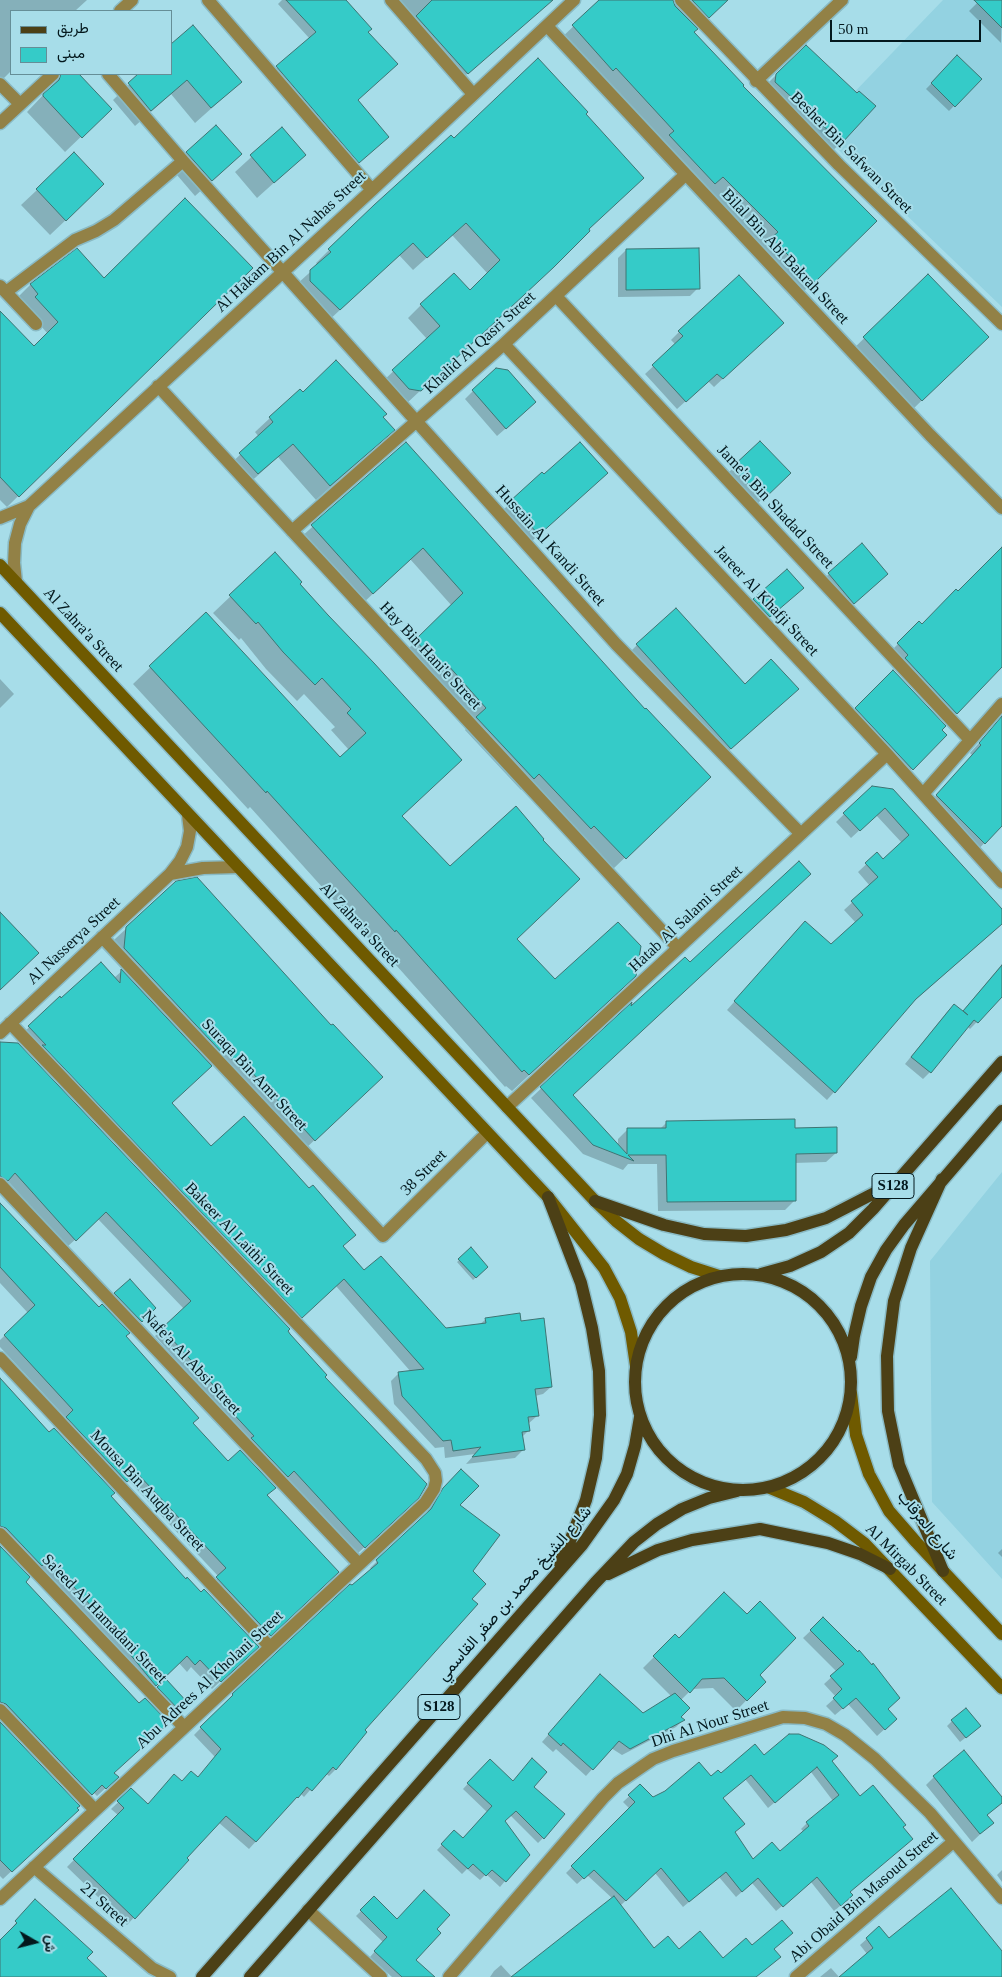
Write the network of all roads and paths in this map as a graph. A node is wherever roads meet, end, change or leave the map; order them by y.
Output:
1 (132, 0) edge
2 (208, 0) edge
3 (391, 0) edge
4 (574, 0) edge
5 (681, 0) edge
6 (842, 0) edge
7 (121, 10) edge
8 (547, 26) junction
9 (52, 75) edge
10 (109, 75) edge
11 (756, 81) junction
12 (0, 84) edge
13 (473, 94) junction
14 (20, 104) junction
15 (0, 123) edge
16 (183, 162) junction
17 (685, 175) junction
18 (372, 190) junction
19 (282, 271) junction
20 (3, 289) edge
21 (556, 296) junction
22 (36, 324) dead end
23 (1002, 324) edge
24 (504, 344) junction
25 (158, 386) junction
26 (416, 421) junction
27 (29, 506) junction
28 (1002, 508) edge
29 (0, 518) edge
30 (292, 531) junction
31 (0, 565) edge
32 (16, 582) junction
33 (0, 613) edge
34 (1002, 704) edge
35 (970, 740) junction
36 (887, 754) junction
37 (923, 794) junction
38 (188, 815) junction
39 (801, 834) junction
40 (238, 867) junction
41 (170, 874) junction
42 (1002, 882) edge
43 (102, 937) junction
44 (678, 948) junction
45 (10, 1023) junction
46 (0, 1033) edge
47 (1002, 1062) edge
48 (507, 1107) junction
49 (1002, 1111) edge
50 (487, 1133) junction
51 (942, 1179) junction
52 (898, 1180) junction
53 (0, 1184) edge
54 (548, 1198) junction
55 (595, 1201) junction
56 (383, 1236) joint
57 (758, 1274) junction
58 (718, 1276) junction
59 (0, 1358) edge
60 (636, 1366) junction
61 (850, 1367) junction
62 (851, 1393) junction
63 (640, 1417) junction
64 (436, 1481) joint
65 (770, 1488) junction
66 (737, 1491) junction
67 (0, 1534) edge
68 (359, 1564) junction
69 (890, 1569) junction
70 (943, 1571) junction
71 (600, 1578) junction
72 (550, 1580) junction
73 (1002, 1634) edge
74 (270, 1647) junction
75 (1002, 1688) edge
76 (0, 1710) edge
77 (184, 1727) junction
78 (95, 1810) junction
79 (953, 1842) junction
80 (34, 1867) junction
81 (2, 1892) edge
82 (1002, 1898) edge
83 (308, 1910) junction
84 (156, 1973) edge
85 (170, 1977) edge
86 (202, 1977) edge
87 (250, 1977) edge
88 (381, 1977) edge
89 (449, 1977) edge
90 (796, 1977) edge

1 - 7 street
2 - 18 street
3 - 13 street
4 - 8 street, Al Hakam Bin Al Nahas Street
5 - 11 street, Besher Bin Safwan Street
6 - 11 street
8 - 13 street, Al Hakam Bin Al Nahas Street
8 - 17 street, Bilal Bin Abi Bakrah Street
9 - 14 street
10 - 16 street, Hussain Al Kandi Street
11 - 23 street, Besher Bin Safwan Street
12 - 14 street
13 - 18 street, Al Hakam Bin Al Nahas Street
14 - 15 street
16 - 19 street, Hussain Al Kandi Street
16 - 20 street
17 - 21 street, Khalid Al Qasri Street
17 - 28 street, Bilal Bin Abi Bakrah Street
18 - 19 street, Al Hakam Bin Al Nahas Street
19 - 25 street, Al Hakam Bin Al Nahas Street
19 - 26 street, Hussain Al Kandi Street
20 - 22 street
21 - 24 street, Khalid Al Qasri Street
21 - 35 street, Jame'a Bin Shadad Street
24 - 26 street, Khalid Al Qasri Street
24 - 36 street, Jareer Al Khafji Street
25 - 27 street, Al Hakam Bin Al Nahas Street
25 - 30 street, Hay Bin Hani'e Street
26 - 30 street, Khalid Al Qasri Street
26 - 39 street, Hussain Al Kandi Street
27 - 29 street, Al Hakam Bin Al Nahas Street
27 - 32 street, Al Hakam Bin Al Nahas Street
30 - 44 street, Hay Bin Hani'e Street
31 - 32 main road, Al Zahra'a Street
32 - 48 main road, Al Zahra'a Street
33 - 38 main road
34 - 35 street
35 - 37 street
36 - 37 street, Jareer Al Khafji Street
36 - 39 street, Hatab Al Salami Street
37 - 42 street, Jareer Al Khafji Street
38 - 40 main road
38 - 41 street, Al Nasserya Street
39 - 44 street, Hatab Al Salami Street
40 - 41 street
40 - 50 main road
41 - 43 street, Al Nasserya Street
43 - 45 street, Al Nasserya Street
43 - 56 street, Suraqa Bin Amr Street
44 - 48 street, Hatab Al Salami Street
45 - 46 street, Al Nasserya Street
45 - 64 street, Bakeer Al Laithi Street
47 - 52 main road, S128
48 - 55 main road, Al Zahra'a Street
49 - 51 main road, S128
50 - 54 main road
50 - 56 street, 38 Street
51 - 61 main road, S128
51 - 70 main road
52 - 55 main road
52 - 57 main road, S128
53 - 68 street, Nafe'a Al Absi Street
54 - 60 main road
54 - 72 main road
55 - 58 main road, Al Zahra'a Street
57 - 58 main road
57 - 61 main road
58 - 60 main road
59 - 74 street, Mousa Bin Auqba Street
60 - 63 main road
61 - 62 main road
62 - 65 main road
62 - 70 main road, شارع المرقاب
63 - 66 main road
63 - 72 main road, شارع الشيخ محمد بن صقر القاسمي / S128
64 - 68 street, Abu Adrees Al Kholani Street
65 - 66 main road
65 - 69 main road, Al Mirgab Street
66 - 71 main road, S128
67 - 77 street, Sa'eed Al Hamadani Street
68 - 74 street, Abu Adrees Al Kholani Street
69 - 71 main road
69 - 75 main road, Al Mirgab Street
70 - 73 main road, شارع المرقاب
71 - 83 main road, S128
72 - 86 main road, شارع الشيخ محمد بن صقر القاسمي / S128
74 - 77 street, Abu Adrees Al Kholani Street
76 - 78 street
77 - 78 street, Abu Adrees Al Kholani Street
78 - 80 street, Abu Adrees Al Kholani Street
79 - 82 street, Dhi Al Nour Street
79 - 89 street, Dhi Al Nour Street
79 - 90 street, Abi Obaid Bin Masoud Street
80 - 81 street, Abu Adrees Al Kholani Street
80 - 84 street, 21 Street
83 - 87 main road, S128
83 - 88 street
84 - 85 street, 21 Street

